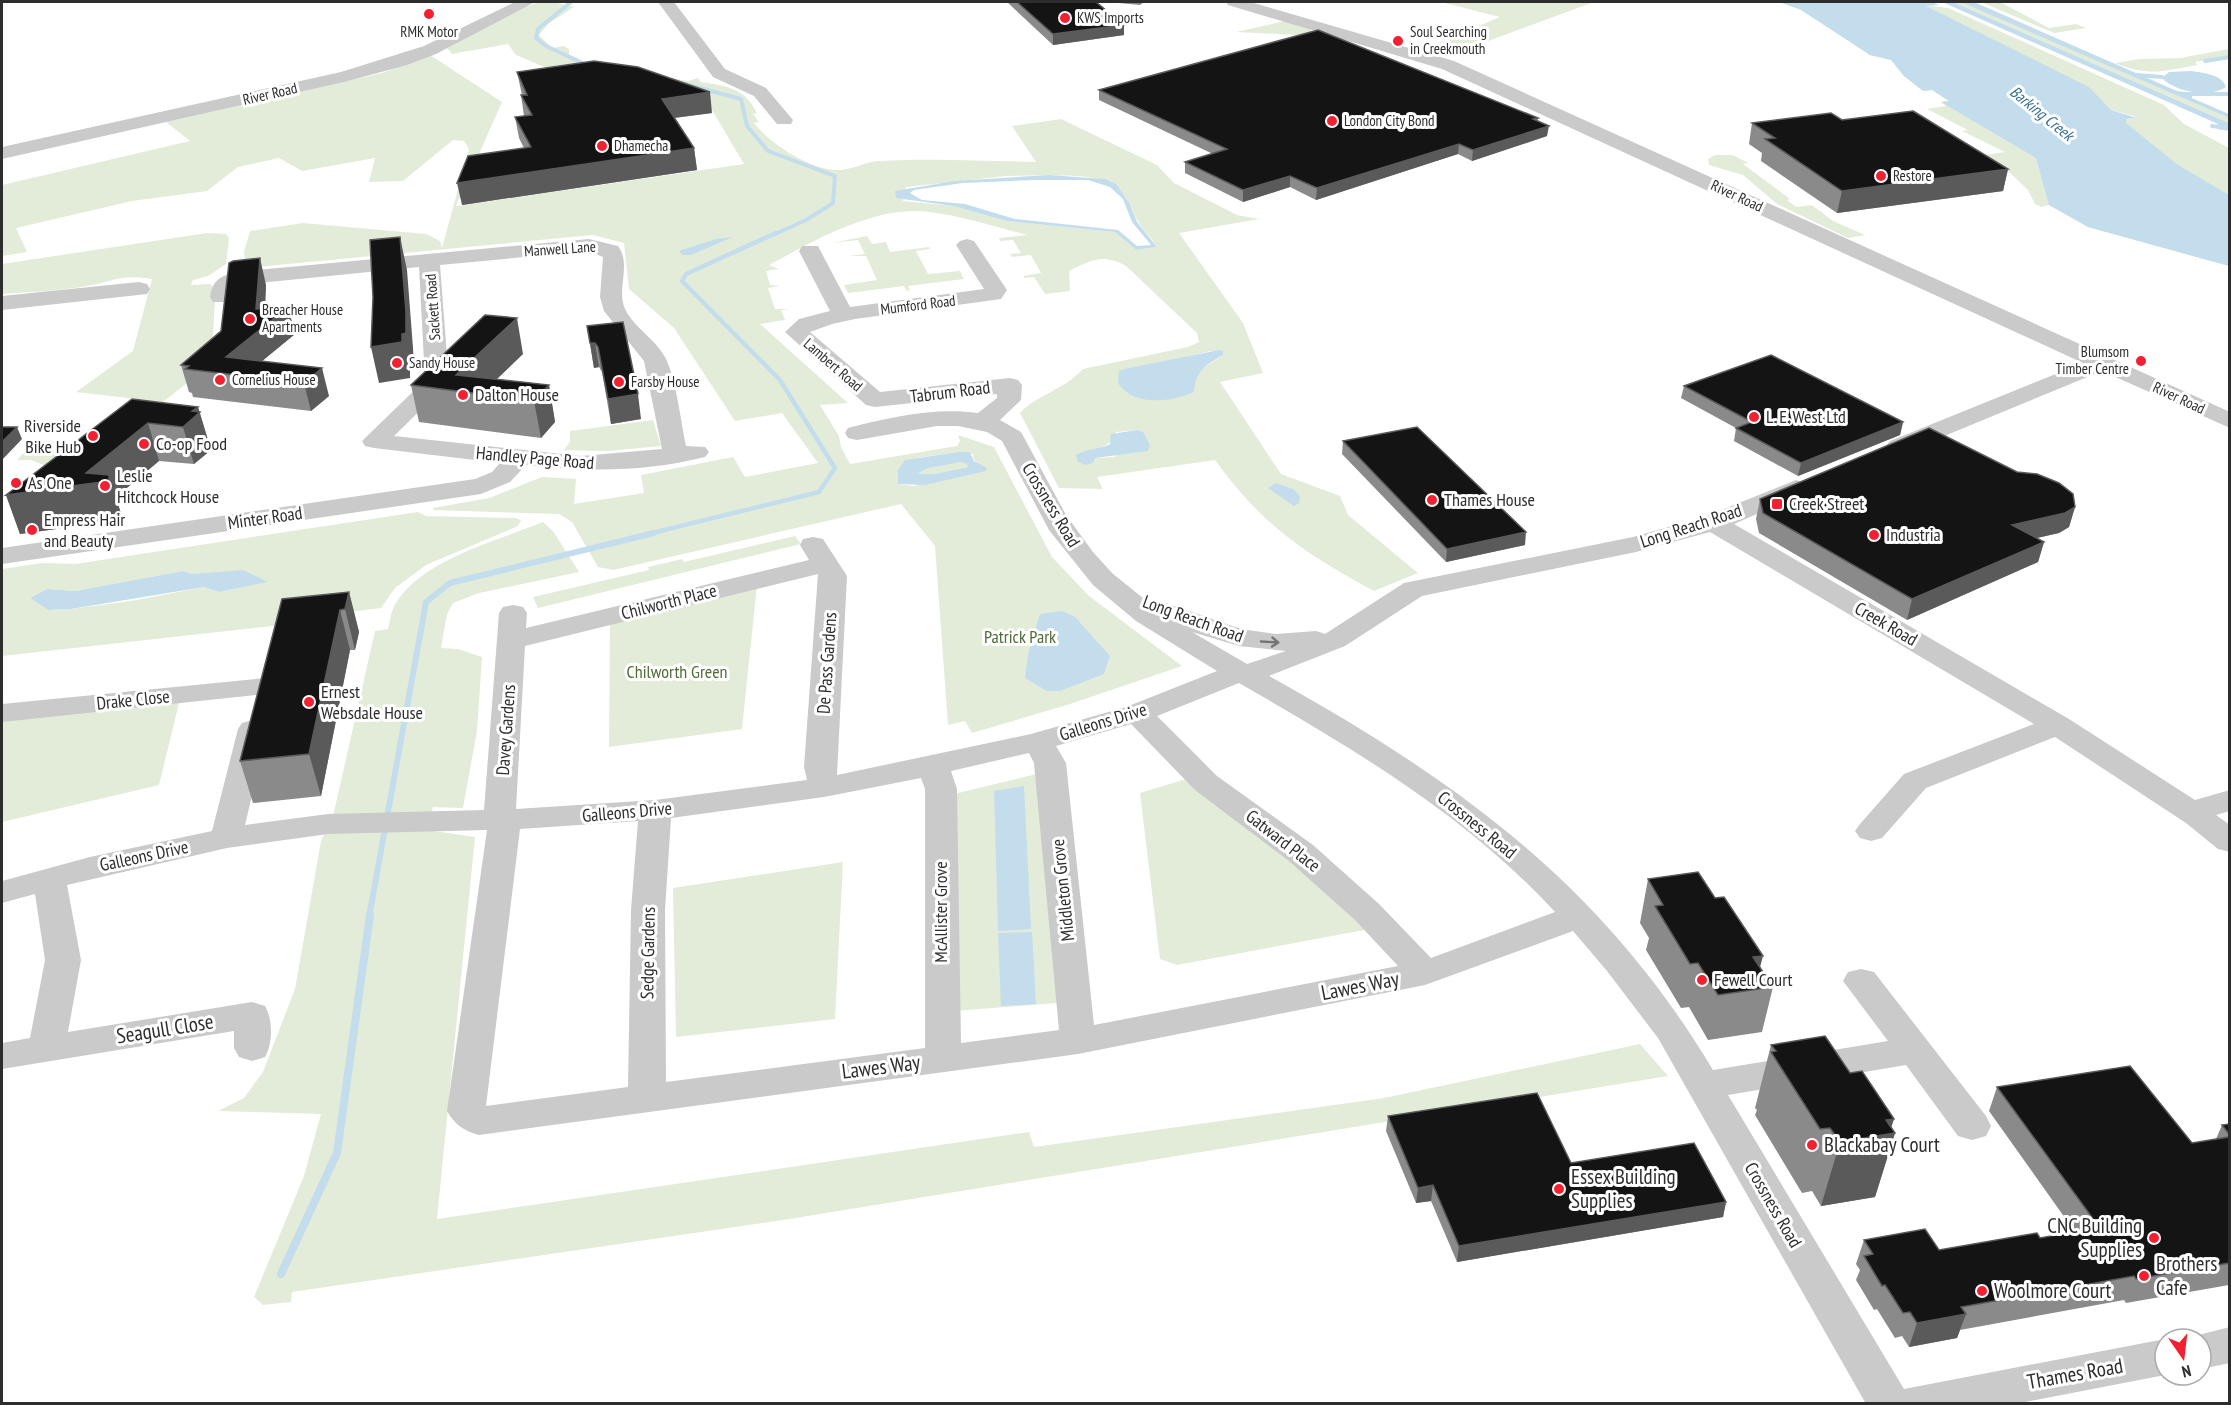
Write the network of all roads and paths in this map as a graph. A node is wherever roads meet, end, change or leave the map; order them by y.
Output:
1 (527, 2) edge
2 (666, 2) edge
3 (1233, 2) edge
4 (784, 120) dead end
5 (2, 153) edge
6 (967, 245) dead end
7 (808, 258) dead end
8 (429, 260) junction
9 (139, 289) dead end
10 (221, 297) dead end
11 (2, 303) edge
12 (843, 314) junction
13 (2102, 363) junction
14 (874, 400) joint
15 (2229, 421) edge
16 (983, 422) junction
17 (857, 433) dead end
18 (374, 441) joint
19 (686, 454) joint
20 (1880, 454) edge
21 (518, 459) junction
22 (1821, 478) edge
23 (1713, 523) junction
24 (820, 555) joint
25 (2, 556) edge
26 (1116, 590) junction
27 (513, 627) joint
28 (1343, 634) junction
29 (1242, 673) junction
30 (2, 713) edge
31 (1137, 713) junction
32 (2058, 725) junction
33 (1038, 742) junction
34 (933, 766) junction
35 (824, 787) junction
36 (2229, 800) edge
37 (655, 810) junction
38 (2191, 812) junction
39 (502, 820) junction
40 (1872, 831) dead end
41 (227, 838) junction
42 (2229, 842) edge
43 (49, 879) junction
44 (2, 892) edge
45 (1578, 916) junction
46 (1425, 973) junction
47 (1861, 981) dead end
48 (1078, 1041) junction
49 (47, 1047) junction
50 (252, 1048) dead end
51 (1915, 1050) junction
52 (2, 1056) edge
53 (943, 1059) junction
54 (1704, 1085) junction
55 (647, 1097) junction
56 (1972, 1126) dead end
57 (2229, 1346) edge
58 (2213, 1349) edge
59 (2153, 1359) edge
60 (1889, 1404) edge
61 (1915, 1404) edge

1 - 5 street, River Road
2 - 4 street
3 - 13 street, River Road
6 - 12 street, Mumford Road
7 - 12 street
8 - 10 street, Sackett Road
8 - 18 street, Sackett Road
8 - 19 street, Manwell Lane
9 - 11 street
12 - 14 street, Lambert Road
13 - 15 street, River Road
13 - 20 street
14 - 16 street, Tabrum Road
16 - 17 street, Crossness Road
16 - 26 street, Crossness Road
18 - 21 street, Handley Page Road
19 - 21 street, Handley Page Road
21 - 25 street, Minter Road
22 - 23 street, Long Reach Road
23 - 28 street, Long Reach Road
23 - 32 street, Creek Road
24 - 27 street, Chilworth Place
24 - 35 street, De Pass Gardens
26 -> 28 street, Long Reach Road
26 - 29 street, Crossness Road
27 - 39 street, Davey Gardens
28 - 29 street, Long Reach Road
29 - 31 street, Galleons Drive
29 - 45 street, Crossness Road
30 - 41 street, Drake Close
31 - 33 street, Galleons Drive
31 - 46 street, Gatward Place
32 - 38 street, Creek Road
32 - 40 street
33 - 34 street, Galleons Drive
33 - 48 street, Middleton Grove
34 - 35 street, Galleons Drive
34 - 53 street, McAllister Grove
35 - 37 street, Galleons Drive
36 - 38 street
37 - 39 street, Galleons Drive
37 - 55 street, Sedge Gardens
38 - 42 street, Creek Road
39 - 41 street, Galleons Drive
39 - 55 street, Lawes Way
41 - 43 street, Galleons Drive
43 - 44 street, Galleons Drive
43 - 49 street
45 - 46 street, Lawes Way
45 - 54 street, Crossness Road
46 - 48 street, Lawes Way
47 - 51 street
48 - 53 street, Lawes Way
49 - 50 street, Seagull Close
49 - 52 street, Seagull Close
51 - 54 street
51 - 56 street
53 - 55 street, Lawes Way
54 - 60 street, Crossness Road
57 - 58 street
59 - 61 street, Thames Road

